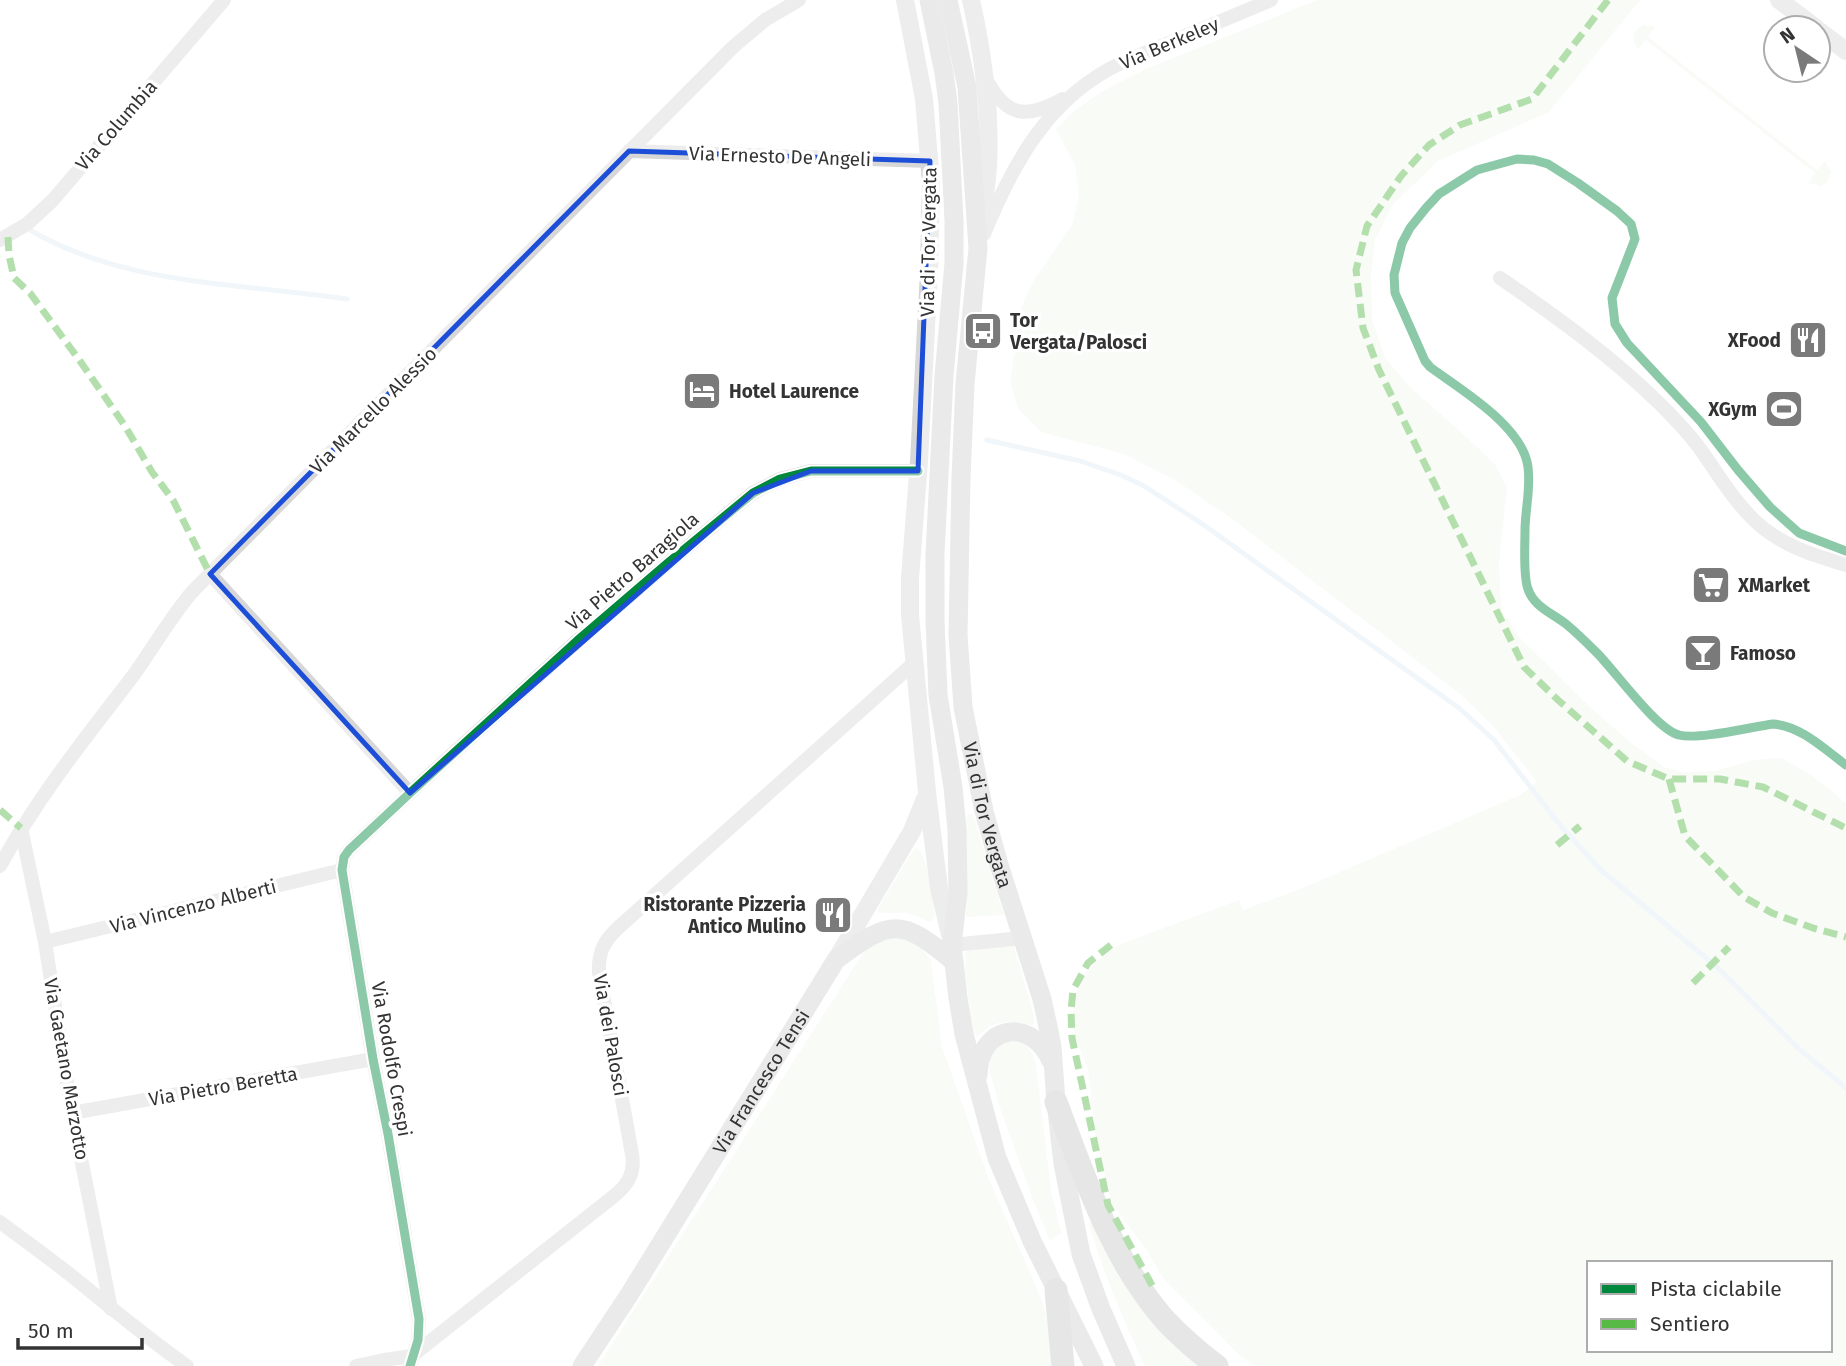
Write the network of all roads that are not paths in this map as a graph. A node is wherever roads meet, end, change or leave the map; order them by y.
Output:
1 (224, 0) edge
2 (799, 0) edge
3 (905, 0) edge
4 (929, 0) edge
5 (948, 0) edge
6 (971, 0) edge
7 (1271, 0) edge
8 (1779, 0) edge
9 (1797, 14) edge
10 (1832, 40) edge
11 (1846, 51) edge
12 (984, 76) junction
13 (1071, 95) junction
14 (629, 151) junction
15 (930, 161) junction
16 (0, 240) edge
17 (978, 248) junction
18 (1500, 278) dead end
19 (918, 471) junction
20 (1846, 565) edge
21 (210, 574) junction
22 (914, 663) junction
23 (927, 792) junction
24 (410, 793) junction
25 (21, 828) junction
26 (0, 850) edge
27 (0, 866) edge
28 (342, 870) junction
29 (1022, 938) junction
30 (45, 942) junction
31 (953, 954) junction
32 (836, 960) junction
33 (373, 1059) junction
34 (1055, 1091) junction
35 (982, 1097) junction
36 (72, 1113) junction
37 (0, 1222) edge
38 (1056, 1290) junction
39 (111, 1309) junction
40 (411, 1361) edge
41 (187, 1366) edge
42 (356, 1366) edge
43 (582, 1366) edge
44 (1063, 1366) edge
45 (1094, 1366) edge
46 (1126, 1366) edge
47 (1217, 1366) edge

1 - 16 street, Via Columbia
2 - 14 street, Via Marcello Alessio
3 - 15 street, Via di Tor Vergata
4 - 31 main road, Via di Tor Vergata
5 - 17 main road, Via di Tor Vergata
6 - 12 street, Via di Tor Vergata
7 - 13 street, Via Berkeley
8 - 9 street
10 - 11 street
12 - 13 street, Via Berkeley
12 - 17 street, Via di Tor Vergata
13 - 17 street, Via Berkeley
14 - 15 street, Via Ernesto De Angeli
14 - 21 street, Via Marcello Alessio
15 - 19 street, Via di Tor Vergata
17 - 29 main road, Via di Tor Vergata
18 - 20 street
19 - 22 street, Via di Tor Vergata
19 - 24 street, Via Pietro Baragiola
21 - 24 street
21 - 25 street, Via Marcello Alessio
22 - 23 street, Via di Tor Vergata
22 - 40 street, Via dei Palosci
23 - 31 street, Via di Tor Vergata
23 - 32 street, Via Francesco Tensi
24 - 28 street
25 - 26 street
25 - 27 street, Via Marcello Alessio
25 - 30 street, Via Gaetano Marzotto
28 - 30 street, Via Vincenzo Alberti
28 - 33 street, Via Rodolfo Crespi
29 - 31 street
29 - 34 main road, Via di Tor Vergata
30 - 36 street, Via Gaetano Marzotto
31 - 32 main road
31 - 35 main road, Via di Tor Vergata
32 - 43 main road, Via Francesco Tensi
33 - 36 street, Via Pietro Beretta
33 - 40 street, Via Rodolfo Crespi
34 - 35 main road
34 - 46 main road, Via di Tor Vergata
34 - 47 highway
35 - 38 main road, Via di Tor Vergata
36 - 39 street, Via Gaetano Marzotto
37 - 39 street
38 - 44 highway
38 - 45 main road, Via di Tor Vergata
39 - 41 street
40 - 42 street

